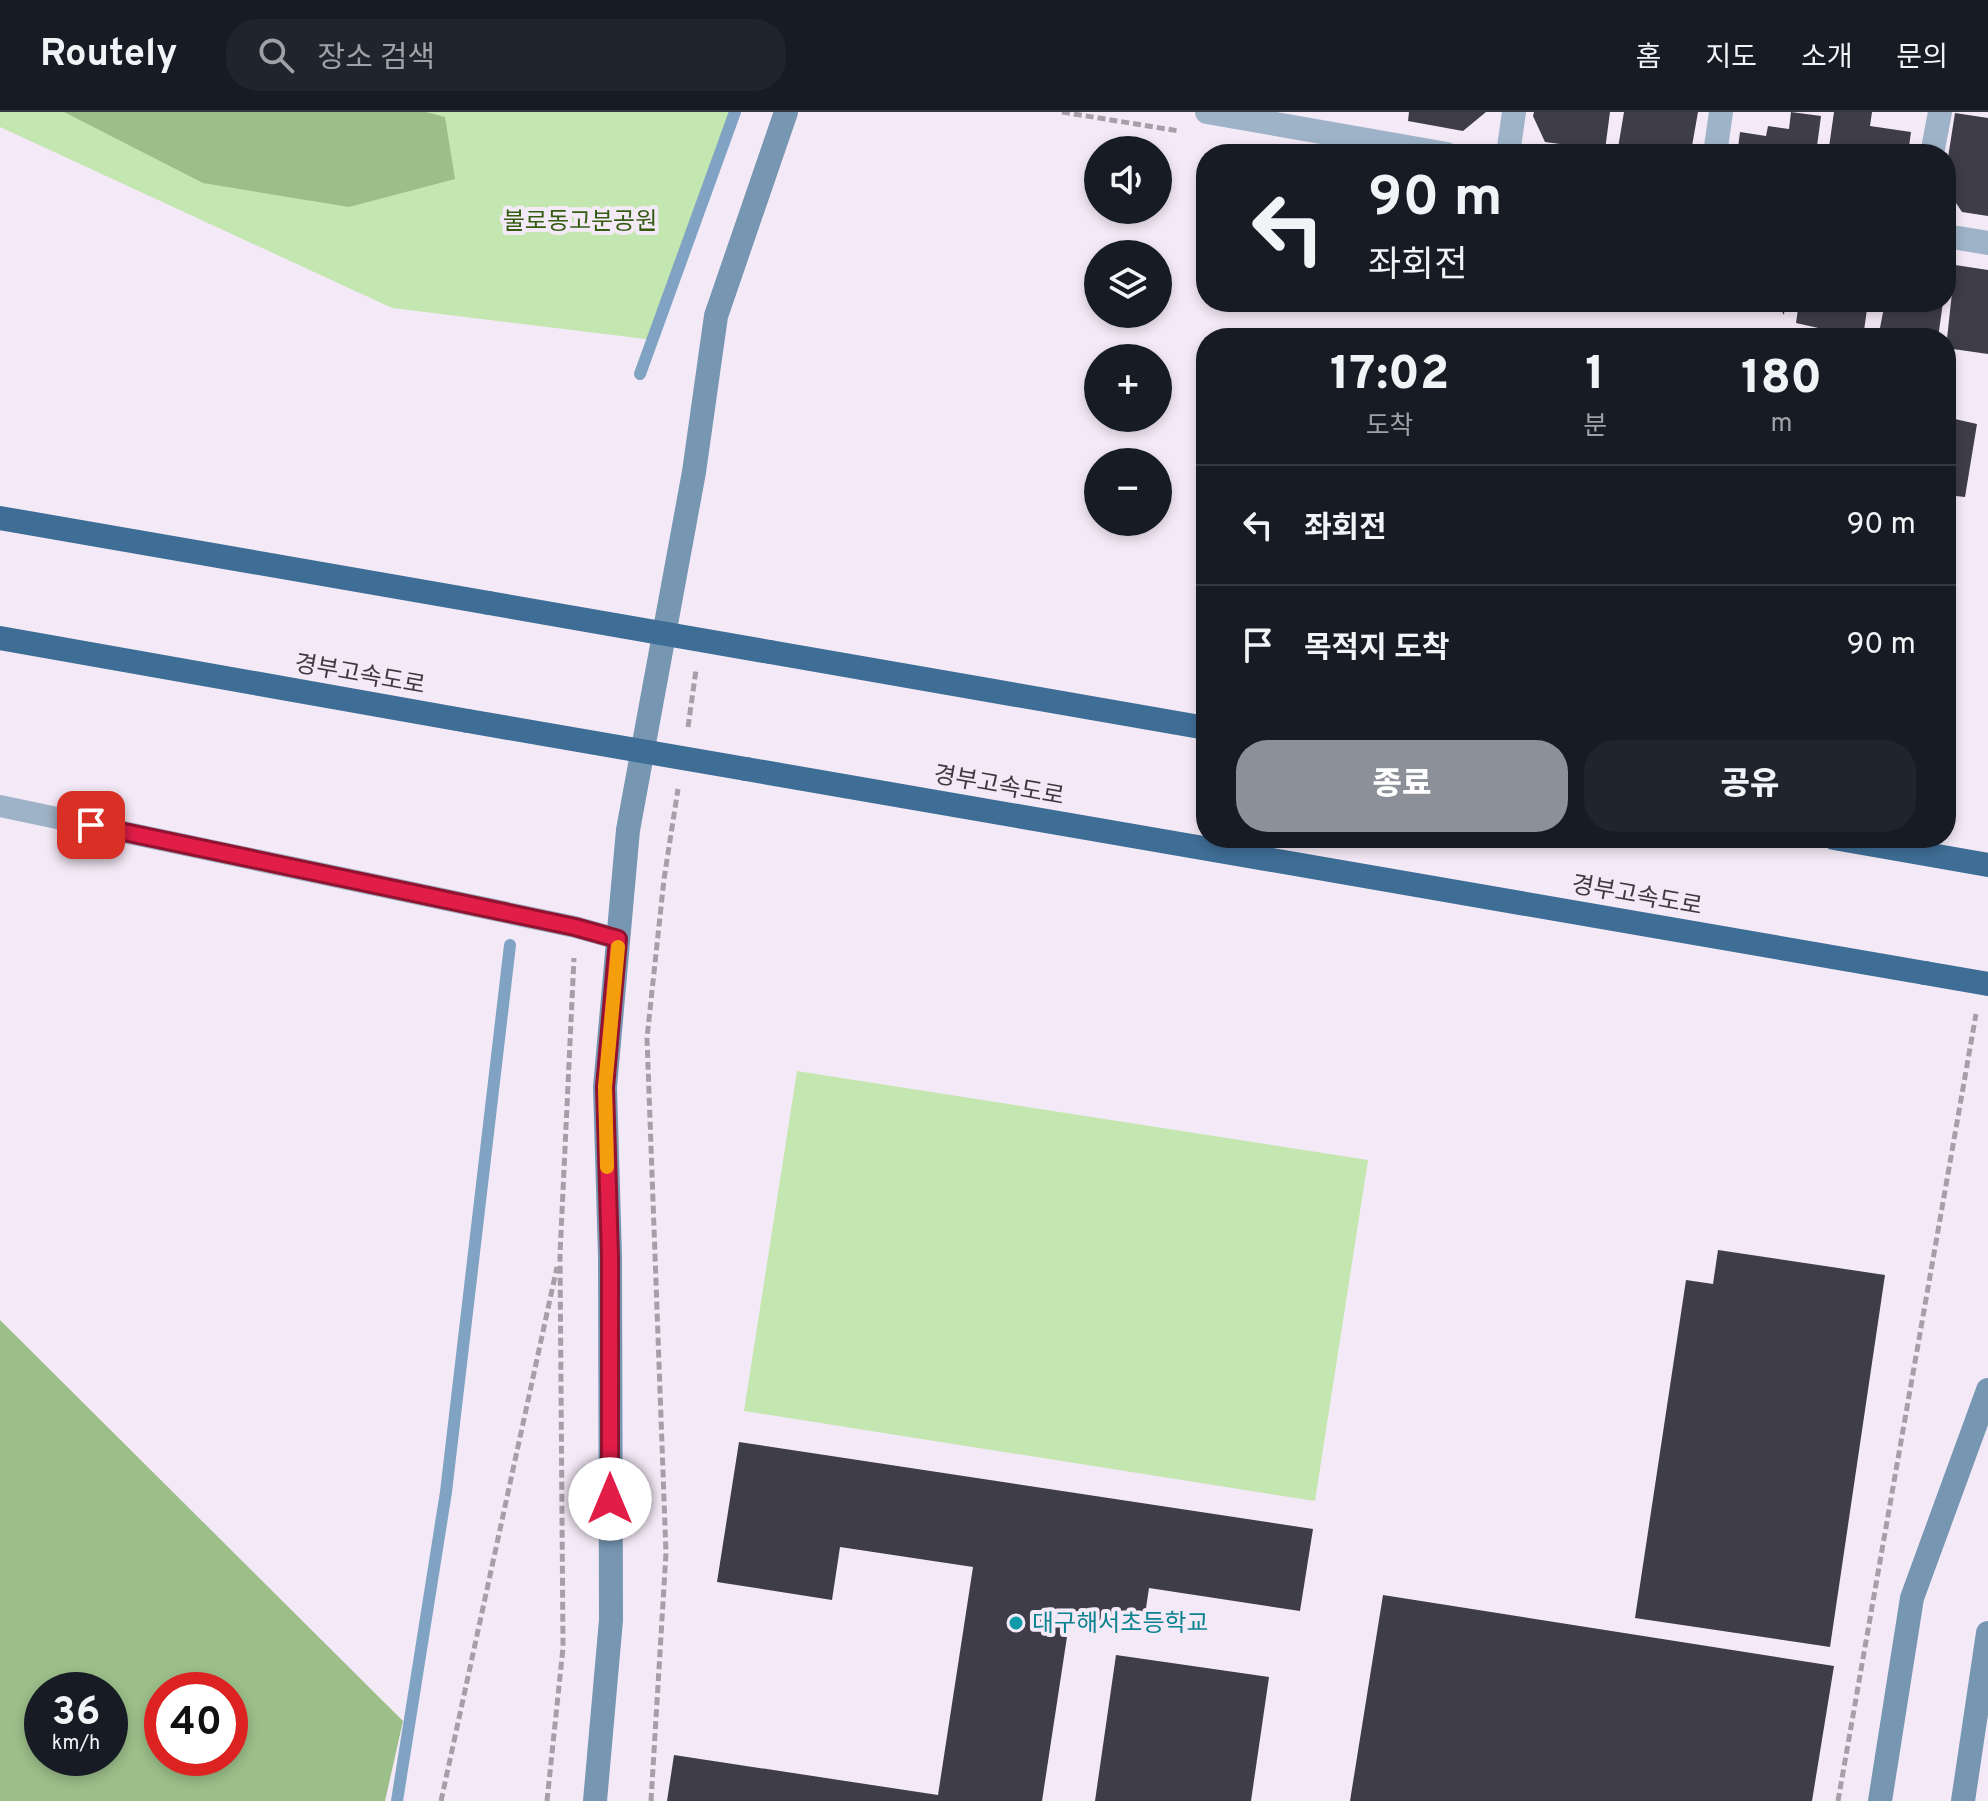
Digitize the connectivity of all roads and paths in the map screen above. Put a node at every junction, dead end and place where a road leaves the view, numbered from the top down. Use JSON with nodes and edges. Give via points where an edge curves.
{"nodes":[{"id":1,"x":786,"y":112,"type":"edge"},
{"id":2,"x":1207,"y":112,"type":"edge"},
{"id":3,"x":1514,"y":112,"type":"edge"},
{"id":4,"x":1721,"y":112,"type":"edge"},
{"id":5,"x":1940,"y":112,"type":"edge"},
{"id":6,"x":1300,"y":120,"type":"edge"},
{"id":7,"x":1404,"y":144,"type":"edge"},
{"id":8,"x":1509,"y":144,"type":"edge"},
{"id":9,"x":1716,"y":144,"type":"edge"},
{"id":10,"x":1934,"y":144,"type":"edge"},
{"id":11,"x":1956,"y":238,"type":"edge"},
{"id":12,"x":1988,"y":243,"type":"edge"},
{"id":13,"x":0,"y":518,"type":"edge"},
{"id":14,"x":0,"y":638,"type":"edge"},
{"id":15,"x":1196,"y":726,"type":"edge"},
{"id":16,"x":0,"y":806,"type":"edge"},
{"id":17,"x":1196,"y":847,"type":"edge"},
{"id":18,"x":1203,"y":848,"type":"edge"},
{"id":19,"x":1892,"y":848,"type":"edge"},
{"id":20,"x":1988,"y":865,"type":"edge"},
{"id":21,"x":664,"y":879,"type":"dead end"},
{"id":22,"x":575,"y":927,"type":"junction"},
{"id":23,"x":618,"y":939,"type":"junction"},
{"id":24,"x":1988,"y":984,"type":"edge"},
{"id":25,"x":1977,"y":1007,"type":"dead end"},
{"id":26,"x":560,"y":1254,"type":"junction"},
{"id":27,"x":1988,"y":1390,"type":"edge"},
{"id":28,"x":1988,"y":1633,"type":"edge"},
{"id":29,"x":441,"y":1801,"type":"edge"},
{"id":30,"x":547,"y":1801,"type":"edge"},
{"id":31,"x":595,"y":1801,"type":"edge"},
{"id":32,"x":651,"y":1801,"type":"edge"},
{"id":33,"x":1838,"y":1801,"type":"edge"},
{"id":34,"x":1880,"y":1801,"type":"edge"},
{"id":35,"x":1963,"y":1801,"type":"edge"}],
"edges":[{"from":1,"to":23,"type":"street","via":[[716,316],[694,472],[628,830]]},
{"from":2,"to":6,"type":"street"},
{"from":3,"to":8,"type":"street"},
{"from":4,"to":9,"type":"street"},
{"from":5,"to":10,"type":"street"},
{"from":6,"to":7,"type":"street"},
{"from":11,"to":12,"type":"street"},
{"from":13,"to":15,"type":"highway","bridge":true},
{"from":14,"to":17,"type":"highway","name":"경부고속도로","bridge":true},
{"from":16,"to":22,"type":"lane"},
{"from":18,"to":24,"type":"highway","name":"경부고속도로","bridge":true},
{"from":19,"to":20,"type":"highway"},
{"from":21,"to":32,"type":"path","via":[[647,1038],[666,1553]]},
{"from":22,"to":23,"type":"lane"},
{"from":22,"to":26,"type":"path"},
{"from":23,"to":31,"type":"street","via":[[605,1087],[611,1620]]},
{"from":25,"to":33,"type":"path"},
{"from":26,"to":29,"type":"path"},
{"from":26,"to":30,"type":"path","via":[[563,1648]]},
{"from":27,"to":34,"type":"street","via":[[1912,1598]]},
{"from":28,"to":35,"type":"street"}]}
